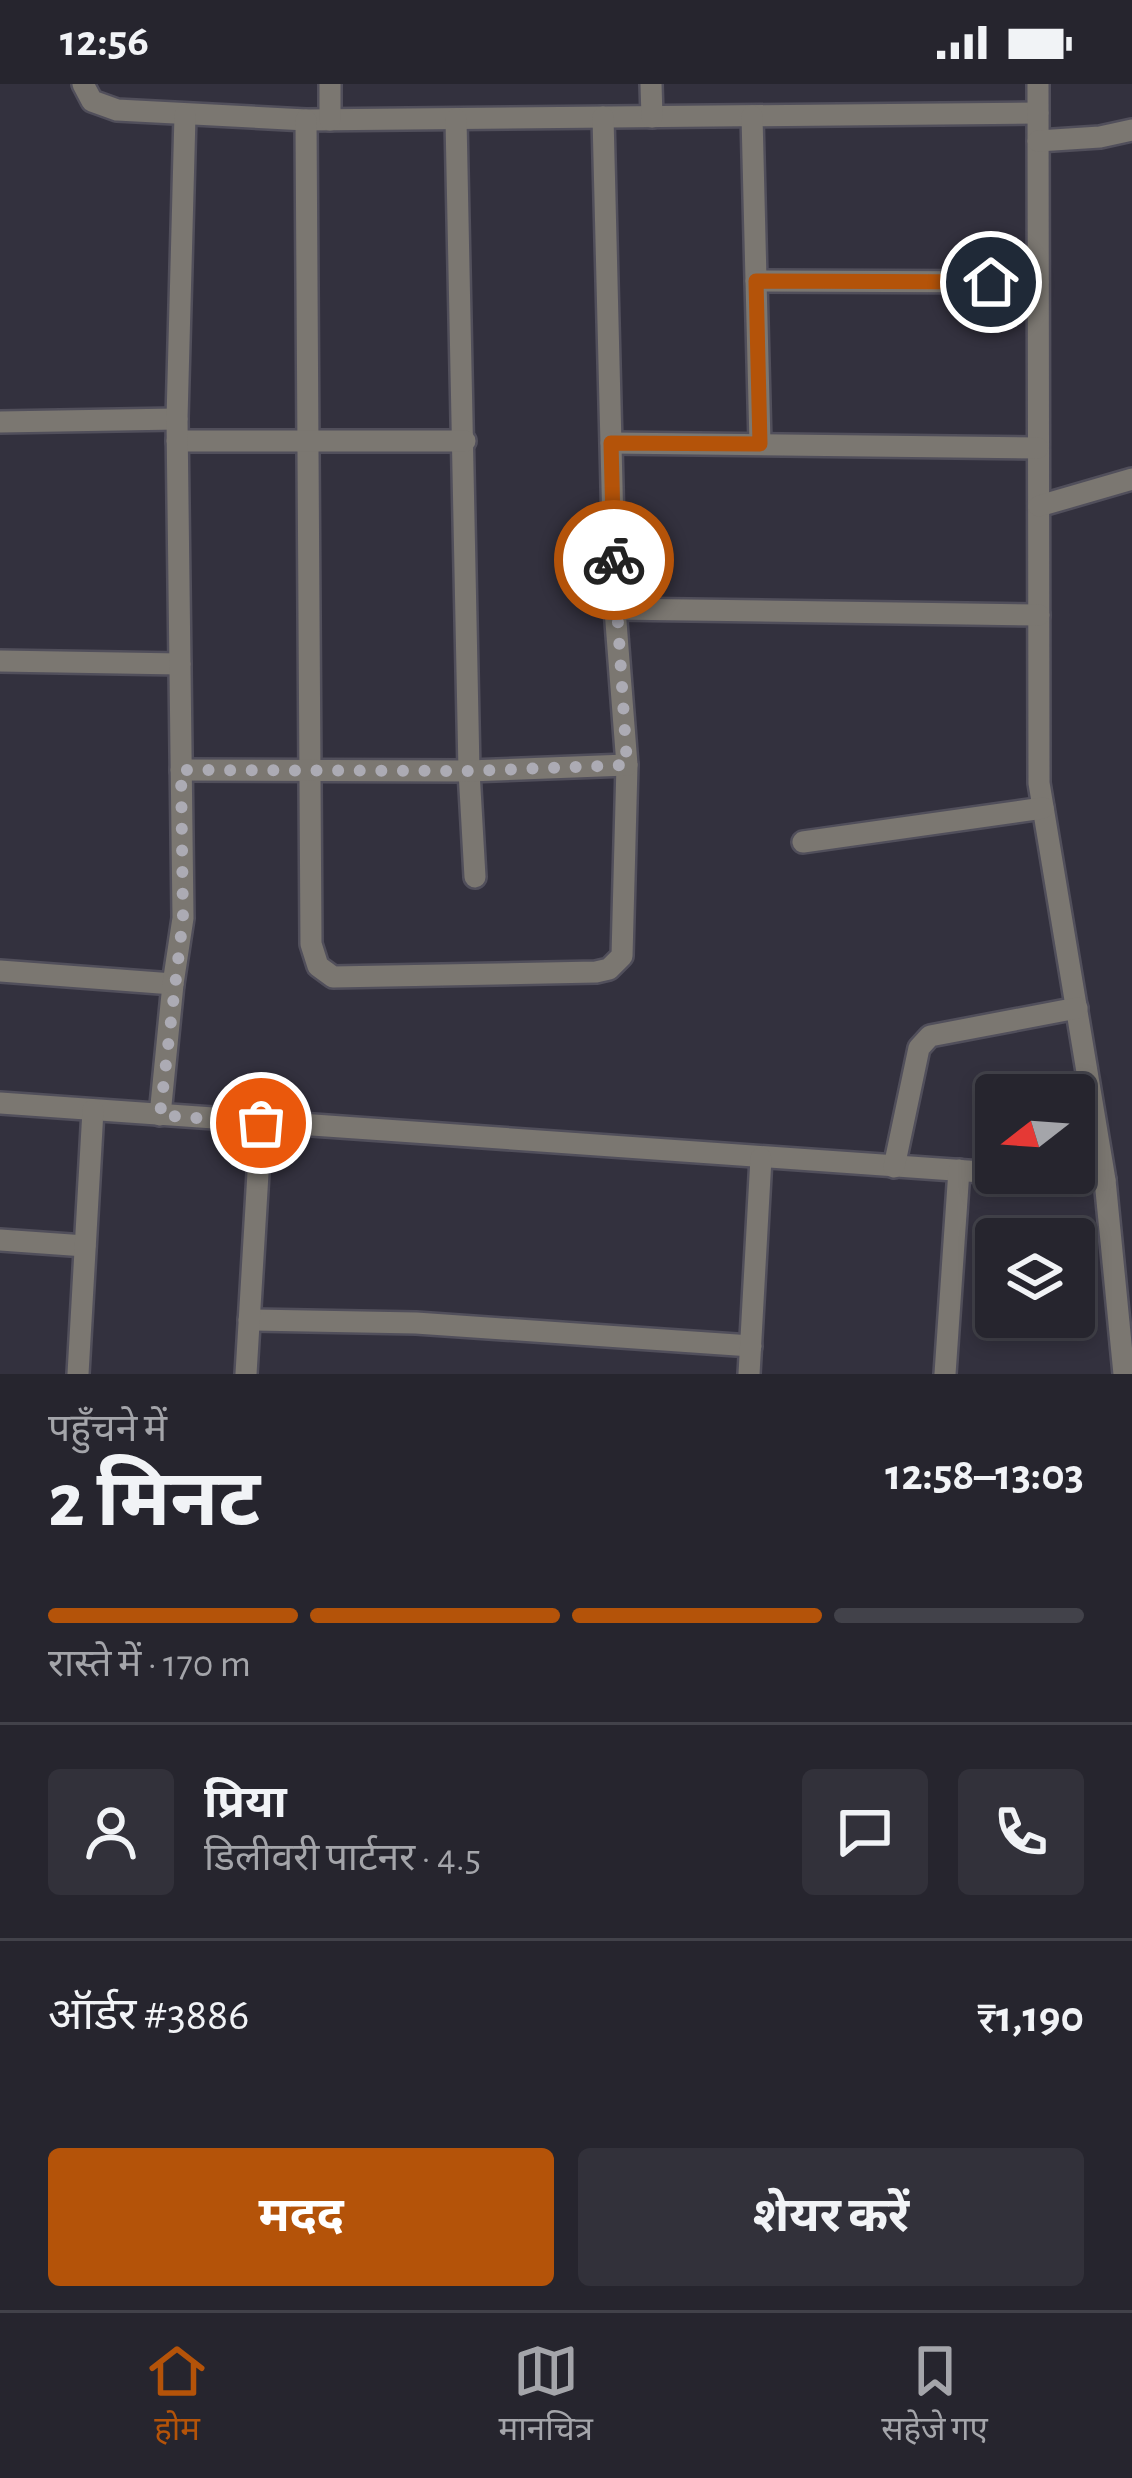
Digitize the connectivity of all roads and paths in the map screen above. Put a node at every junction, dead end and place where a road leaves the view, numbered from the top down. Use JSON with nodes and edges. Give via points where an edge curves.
{"nodes":[{"id":1,"x":83,"y":84,"type":"edge"},
{"id":2,"x":330,"y":84,"type":"edge"},
{"id":3,"x":651,"y":84,"type":"edge"},
{"id":4,"x":1038,"y":84,"type":"edge"},
{"id":5,"x":1038,"y":112,"type":"junction"},
{"id":6,"x":185,"y":115,"type":"junction"},
{"id":7,"x":752,"y":116,"type":"junction"},
{"id":8,"x":603,"y":117,"type":"junction"},
{"id":9,"x":652,"y":117,"type":"junction"},
{"id":10,"x":456,"y":119,"type":"junction"},
{"id":11,"x":306,"y":120,"type":"junction"},
{"id":12,"x":330,"y":120,"type":"junction"},
{"id":13,"x":1132,"y":130,"type":"edge"},
{"id":14,"x":1038,"y":141,"type":"junction"},
{"id":15,"x":756,"y":281,"type":"junction"},
{"id":16,"x":1038,"y":282,"type":"junction"},
{"id":17,"x":0,"y":422,"type":"edge"},
{"id":18,"x":177,"y":430,"type":"junction"},
{"id":19,"x":465,"y":441,"type":"junction"},
{"id":20,"x":310,"y":443,"type":"junction"},
{"id":21,"x":611,"y":443,"type":"junction"},
{"id":22,"x":760,"y":444,"type":"junction"},
{"id":23,"x":1038,"y":448,"type":"junction"},
{"id":24,"x":1132,"y":479,"type":"edge"},
{"id":25,"x":1039,"y":506,"type":"junction"},
{"id":26,"x":615,"y":609,"type":"junction"},
{"id":27,"x":1039,"y":615,"type":"junction"},
{"id":28,"x":0,"y":661,"type":"edge"},
{"id":29,"x":180,"y":664,"type":"junction"},
{"id":30,"x":627,"y":765,"type":"junction"},
{"id":31,"x":181,"y":770,"type":"junction"},
{"id":32,"x":312,"y":771,"type":"junction"},
{"id":33,"x":469,"y":771,"type":"junction"},
{"id":34,"x":1043,"y":808,"type":"junction"},
{"id":35,"x":803,"y":842,"type":"dead end"},
{"id":36,"x":475,"y":877,"type":"dead end"},
{"id":37,"x":0,"y":970,"type":"edge"},
{"id":38,"x":172,"y":984,"type":"junction"},
{"id":39,"x":1077,"y":1008,"type":"junction"},
{"id":40,"x":0,"y":1102,"type":"edge"},
{"id":41,"x":93,"y":1110,"type":"junction"},
{"id":42,"x":160,"y":1115,"type":"junction"},
{"id":43,"x":261,"y":1123,"type":"junction"},
{"id":44,"x":761,"y":1158,"type":"junction"},
{"id":45,"x":894,"y":1166,"type":"junction"},
{"id":46,"x":959,"y":1170,"type":"junction"},
{"id":47,"x":975,"y":1171,"type":"edge"},
{"id":48,"x":1095,"y":1179,"type":"edge"},
{"id":49,"x":1105,"y":1180,"type":"junction"},
{"id":50,"x":0,"y":1240,"type":"edge"},
{"id":51,"x":86,"y":1246,"type":"junction"},
{"id":52,"x":1124,"y":1294,"type":"edge"},
{"id":53,"x":249,"y":1320,"type":"junction"},
{"id":54,"x":751,"y":1346,"type":"junction"},
{"id":55,"x":78,"y":1374,"type":"edge"},
{"id":56,"x":247,"y":1374,"type":"edge"},
{"id":57,"x":749,"y":1374,"type":"edge"},
{"id":58,"x":945,"y":1374,"type":"edge"},
{"id":59,"x":1124,"y":1374,"type":"edge"}],
"edges":[{"from":1,"to":6,"type":"street","via":[[100,106]]},
{"from":2,"to":12,"type":"street"},
{"from":3,"to":9,"type":"street"},
{"from":4,"to":5,"type":"street"},
{"from":5,"to":7,"type":"street"},
{"from":5,"to":14,"type":"street"},
{"from":6,"to":11,"type":"street"},
{"from":6,"to":18,"type":"street"},
{"from":7,"to":9,"type":"street"},
{"from":7,"to":15,"type":"street"},
{"from":8,"to":9,"type":"street"},
{"from":8,"to":10,"type":"street"},
{"from":8,"to":21,"type":"street"},
{"from":10,"to":12,"type":"street"},
{"from":10,"to":19,"type":"street"},
{"from":11,"to":12,"type":"street"},
{"from":11,"to":20,"type":"street"},
{"from":13,"to":14,"type":"street"},
{"from":14,"to":16,"type":"street"},
{"from":15,"to":16,"type":"street"},
{"from":15,"to":22,"type":"street"},
{"from":16,"to":23,"type":"street"},
{"from":17,"to":18,"type":"street"},
{"from":18,"to":20,"type":"street"},
{"from":18,"to":29,"type":"street"},
{"from":19,"to":20,"type":"street"},
{"from":19,"to":33,"type":"street"},
{"from":20,"to":32,"type":"street"},
{"from":21,"to":22,"type":"street"},
{"from":21,"to":26,"type":"street"},
{"from":22,"to":23,"type":"street"},
{"from":23,"to":25,"type":"street"},
{"from":24,"to":25,"type":"street"},
{"from":25,"to":27,"type":"street"},
{"from":26,"to":27,"type":"street"},
{"from":26,"to":30,"type":"street"},
{"from":27,"to":34,"type":"street"},
{"from":28,"to":29,"type":"street"},
{"from":29,"to":31,"type":"street"},
{"from":30,"to":32,"type":"street","via":[[622,956],[596,972],[333,977],[318,966],[311,944]]},
{"from":30,"to":33,"type":"street"},
{"from":31,"to":32,"type":"street"},
{"from":31,"to":38,"type":"street","via":[[183,918]]},
{"from":32,"to":33,"type":"street"},
{"from":33,"to":36,"type":"street"},
{"from":34,"to":35,"type":"street"},
{"from":34,"to":39,"type":"street"},
{"from":37,"to":38,"type":"street"},
{"from":38,"to":42,"type":"street"},
{"from":39,"to":45,"type":"street","via":[[930,1036],[919,1048]]},
{"from":39,"to":49,"type":"street"},
{"from":40,"to":41,"type":"street"},
{"from":41,"to":42,"type":"street"},
{"from":41,"to":51,"type":"street"},
{"from":42,"to":43,"type":"street"},
{"from":43,"to":44,"type":"street"},
{"from":43,"to":53,"type":"street"},
{"from":44,"to":45,"type":"street"},
{"from":44,"to":54,"type":"street"},
{"from":45,"to":46,"type":"street"},
{"from":46,"to":47,"type":"street"},
{"from":46,"to":58,"type":"street"},
{"from":48,"to":49,"type":"street"},
{"from":49,"to":52,"type":"street"},
{"from":50,"to":51,"type":"street"},
{"from":51,"to":55,"type":"street"},
{"from":52,"to":59,"type":"street"},
{"from":53,"to":54,"type":"street"},
{"from":53,"to":56,"type":"street"},
{"from":54,"to":57,"type":"street"}]}
